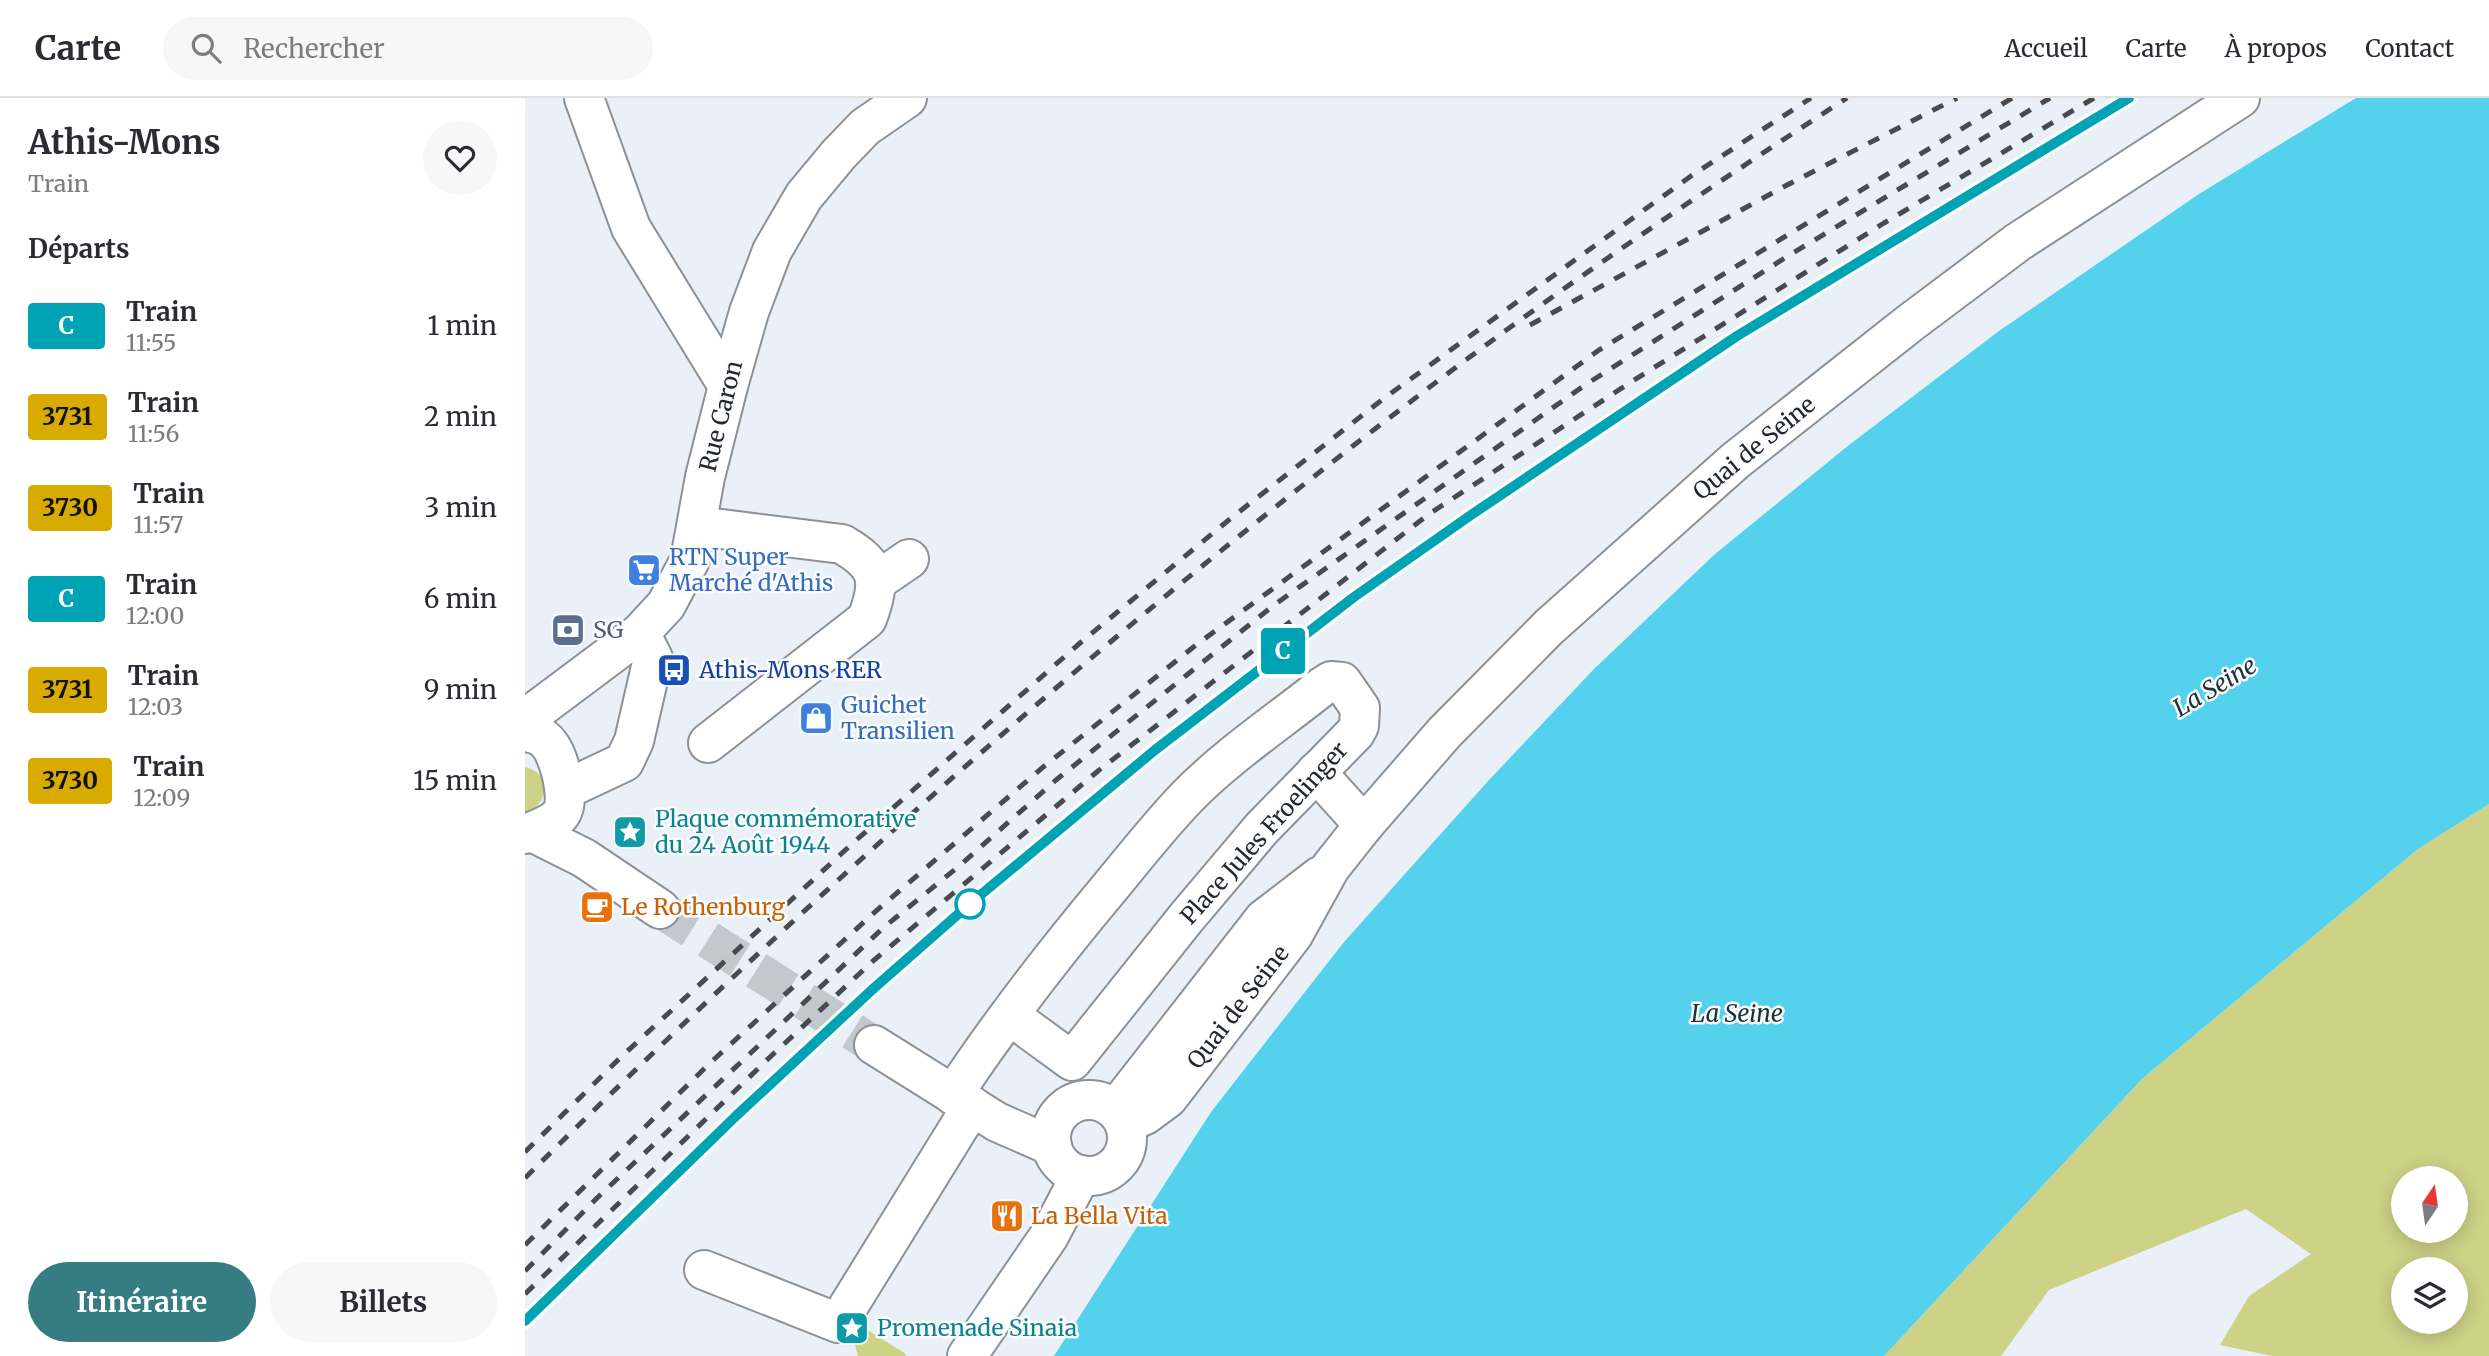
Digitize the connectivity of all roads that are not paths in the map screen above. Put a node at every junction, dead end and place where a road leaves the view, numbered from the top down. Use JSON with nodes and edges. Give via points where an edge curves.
{"nodes":[{"id":1,"x":584,"y":98,"type":"edge"},
{"id":2,"x":907,"y":98,"type":"edge"},
{"id":3,"x":2240,"y":98,"type":"edge"},
{"id":4,"x":729,"y":386,"type":"junction"},
{"id":5,"x":697,"y":526,"type":"junction"},
{"id":6,"x":909,"y":559,"type":"dead end"},
{"id":7,"x":877,"y":581,"type":"junction"},
{"id":8,"x":640,"y":633,"type":"junction"},
{"id":9,"x":526,"y":719,"type":"edge"},
{"id":10,"x":708,"y":743,"type":"dead end"},
{"id":11,"x":1317,"y":772,"type":"junction"},
{"id":12,"x":546,"y":816,"type":"edge"},
{"id":13,"x":1364,"y":825,"type":"junction"},
{"id":14,"x":660,"y":909,"type":"tunnel mouth"},
{"id":15,"x":1009,"y":1015,"type":"junction"},
{"id":16,"x":874,"y":1045,"type":"tunnel mouth"},
{"id":17,"x":963,"y":1100,"type":"junction"},
{"id":18,"x":1120,"y":1117,"type":"junction"},
{"id":19,"x":1052,"y":1146,"type":"junction"},
{"id":20,"x":1081,"y":1175,"type":"junction"},
{"id":21,"x":704,"y":1270,"type":"dead end"},
{"id":22,"x":967,"y":1356,"type":"edge"}],
"edges":[{"from":1,"to":4,"type":"main road","via":[[631,228]]},
{"from":2,"to":4,"type":"main road","name":"Rue Caron","via":[[865,127],[804,196],[772,251]]},
{"from":3,"to":13,"type":"main road","name":"Quai de Seine","via":[[2018,242],[1735,461],[1549,627],[1445,732]]},
{"from":4,"to":5,"type":"main road","name":"Rue Caron"},
{"from":5,"to":7,"type":"main road","via":[[842,544],[869,566]]},
{"from":5,"to":8,"type":"main road","name":"Rue Caron","via":[[684,573],[658,617]]},
{"from":6,"to":7,"type":"main road"},
{"from":7,"to":10,"type":"main road","via":[[867,619]]},
{"from":8,"to":9,"type":"main road","name":"Rue Caron"},
{"from":8,"to":12,"type":"main road","via":[[653,658],[624,762],[573,786]]},
{"from":9,"to":12,"type":"main road","via":[[551,745]]},
{"from":11,"to":13,"type":"main road"},
{"from":11,"to":15,"type":"main road","name":"Place Jules Froelinger","via":[[1262,828],[1072,1061]]},
{"from":11,"to":15,"type":"main road","name":"Place Jules Froelinger","via":[[1359,726],[1360,708],[1342,682],[1323,686],[1187,797]]},
{"from":12,"to":14,"type":"main road","via":[[585,858]]},
{"from":13,"to":18,"type":"main road","name":"Quai de Seine","via":[[1329,868],[1264,919]]},
{"from":15,"to":17,"type":"main road","name":"Place Jules Froelinger"},
{"from":16,"to":17,"type":"main road"},
{"from":17,"to":19,"type":"main road","via":[[997,1122]]},
{"from":17,"to":21,"type":"main road","name":"Place Jules Froelinger","via":[[838,1323]]},
{"from":18,"to":19,"type":"main road","via":[[1109,1105],[1097,1101],[1072,1104],[1055,1121]]},
{"from":18,"to":20,"type":"main road","via":[[1127,1137],[1120,1161],[1099,1174]]},
{"from":19,"to":20,"type":"main road","via":[[1064,1166]]},
{"from":20,"to":22,"type":"main road","via":[[1049,1236]]}]}
